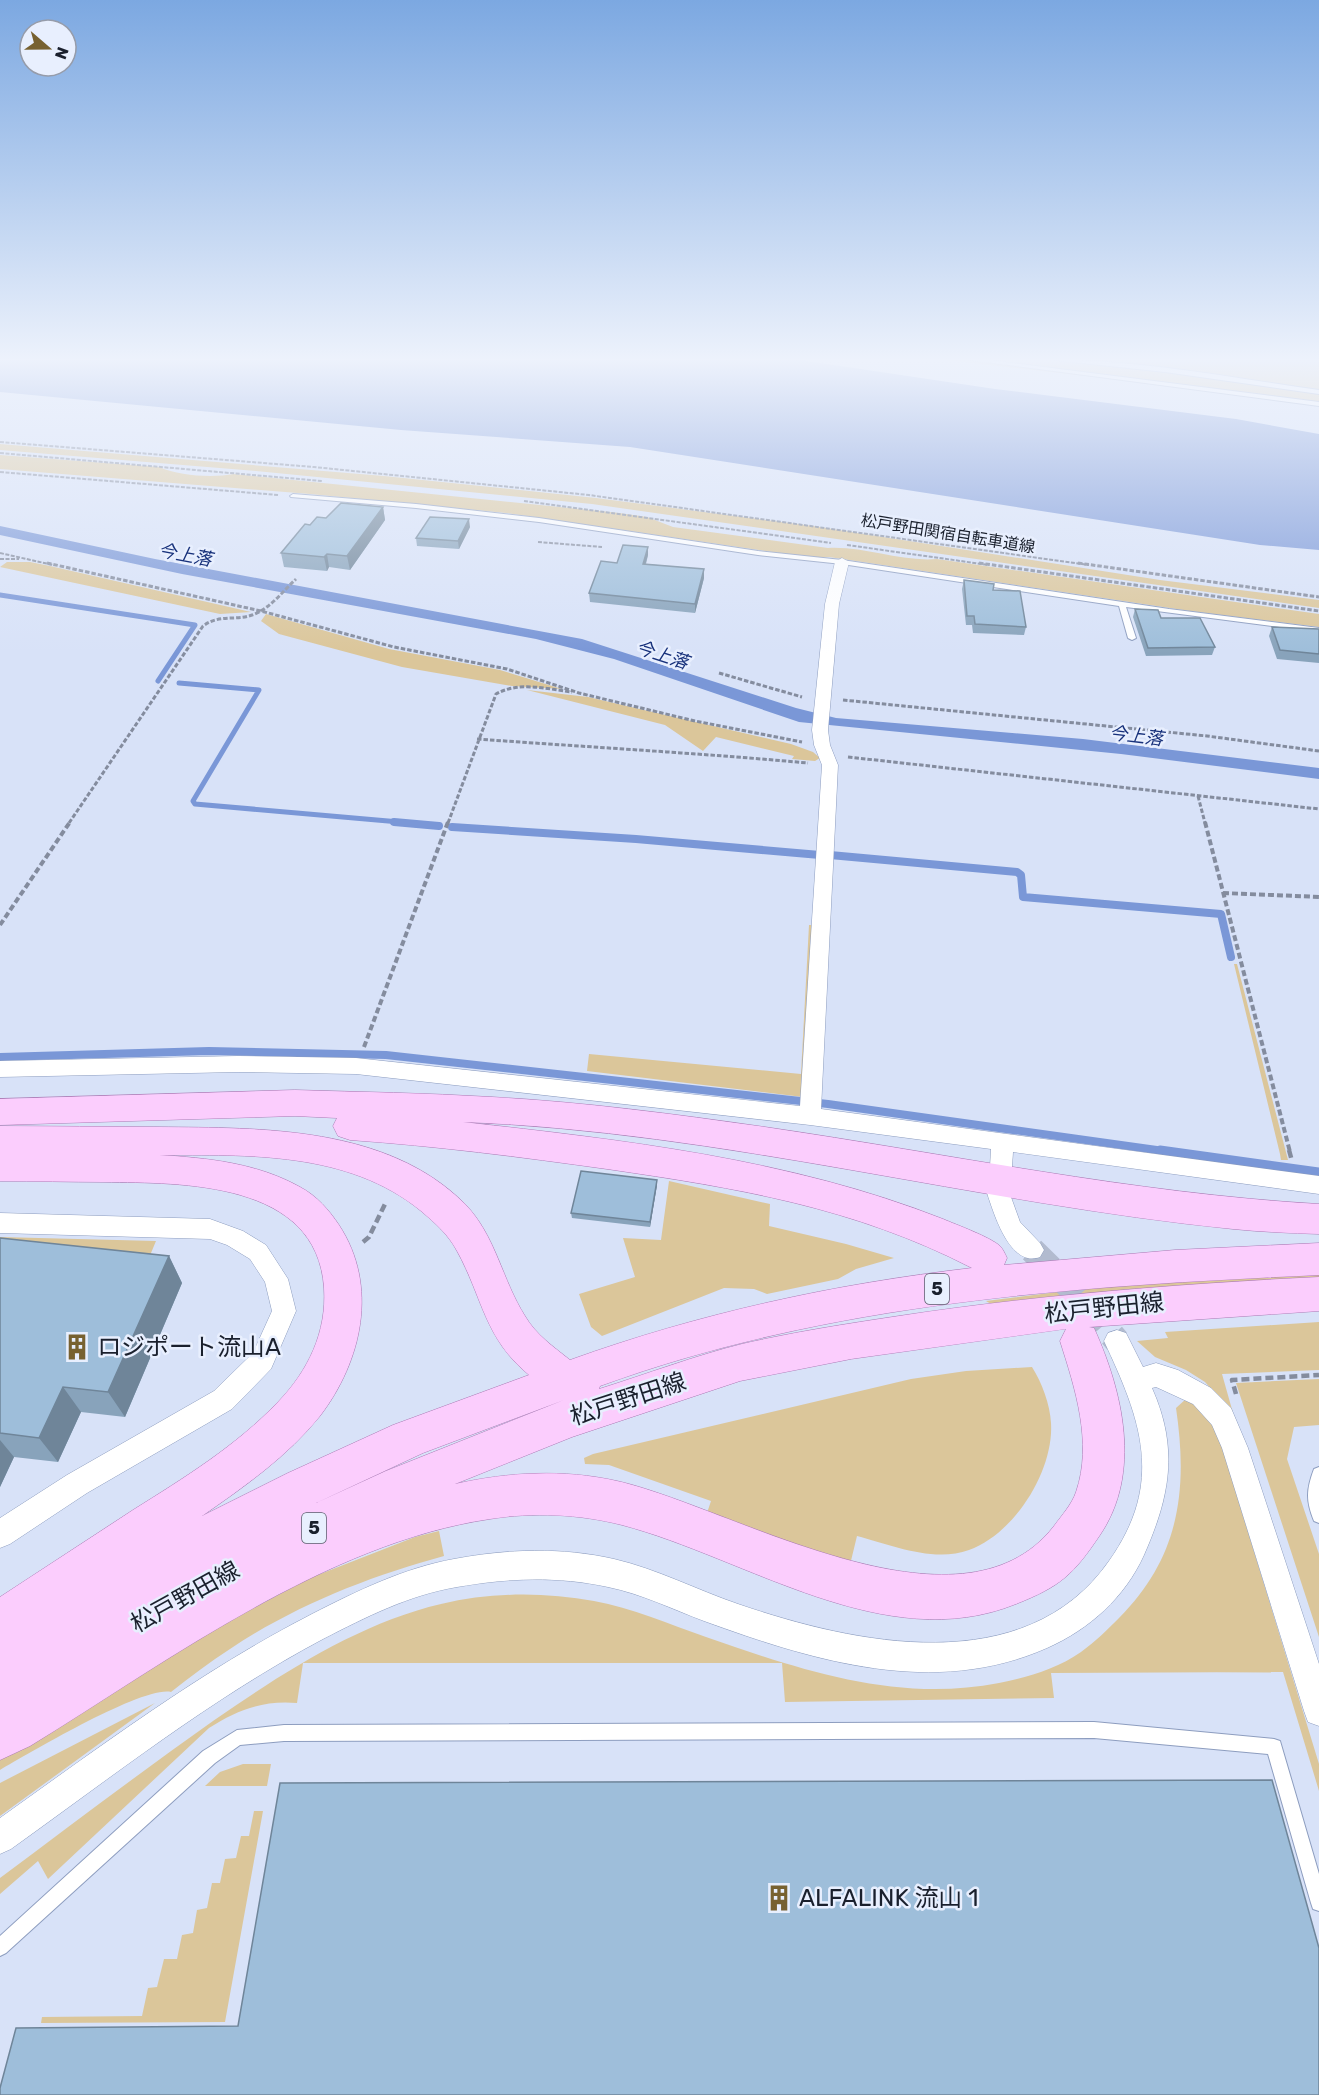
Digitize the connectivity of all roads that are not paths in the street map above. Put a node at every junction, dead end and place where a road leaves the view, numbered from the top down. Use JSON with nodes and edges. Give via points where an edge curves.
{"nodes":[{"id":1,"x":293,"y":496,"type":"road end"},
{"id":2,"x":842,"y":562,"type":"junction"},
{"id":3,"x":1122,"y":604,"type":"junction"},
{"id":4,"x":1319,"y":630,"type":"edge"},
{"id":5,"x":1132,"y":638,"type":"dead end"},
{"id":6,"x":0,"y":1069,"type":"edge"},
{"id":7,"x":811,"y":1106,"type":"junction"},
{"id":8,"x":0,"y":1112,"type":"edge"},
{"id":9,"x":0,"y":1119,"type":"edge"},
{"id":10,"x":0,"y":1140,"type":"edge"},
{"id":11,"x":1003,"y":1143,"type":"junction"},
{"id":12,"x":0,"y":1167,"type":"edge"},
{"id":13,"x":1001,"y":1167,"type":"dead end"},
{"id":14,"x":1319,"y":1185,"type":"edge"},
{"id":15,"x":999,"y":1193,"type":"dead end"},
{"id":16,"x":1319,"y":1219,"type":"edge"},
{"id":17,"x":0,"y":1223,"type":"edge"},
{"id":18,"x":1032,"y":1250,"type":"tunnel mouth"},
{"id":19,"x":988,"y":1258,"type":"dead end"},
{"id":20,"x":1319,"y":1259,"type":"edge"},
{"id":21,"x":1319,"y":1294,"type":"edge"},
{"id":22,"x":1098,"y":1341,"type":"joint"},
{"id":23,"x":1138,"y":1380,"type":"junction"},
{"id":24,"x":565,"y":1381,"type":"junction"},
{"id":25,"x":648,"y":1392,"type":"junction"},
{"id":26,"x":1319,"y":1474,"type":"edge"},
{"id":27,"x":1319,"y":1516,"type":"edge"},
{"id":28,"x":0,"y":1534,"type":"edge"},
{"id":29,"x":0,"y":1624,"type":"edge"},
{"id":30,"x":0,"y":1658,"type":"edge"},
{"id":31,"x":0,"y":1708,"type":"edge"},
{"id":32,"x":1319,"y":1711,"type":"edge"},
{"id":33,"x":0,"y":1736,"type":"edge"},
{"id":34,"x":0,"y":1838,"type":"edge"},
{"id":35,"x":1319,"y":1903,"type":"edge"},
{"id":36,"x":0,"y":1947,"type":"edge"}],
"edges":[{"from":1,"to":2,"type":"lane","via":[[494,515]]},
{"from":2,"to":3,"type":"lane"},
{"from":2,"to":7,"type":"street","via":[[834,595],[822,704],[824,749]]},
{"from":3,"to":4,"type":"lane"},
{"from":3,"to":5,"type":"lane"},
{"from":6,"to":7,"type":"street","via":[[189,1064],[356,1066]]},
{"from":7,"to":11,"type":"street"},
{"from":8,"to":16,"type":"main road","via":[[295,1103],[494,1110],[626,1122],[766,1142],[1108,1198],[1234,1214]]},
{"from":9,"to":19,"type":"main road","via":[[287,1122],[387,1128],[712,1170],[919,1224]]},
{"from":10,"to":24,"type":"main road","via":[[239,1141],[338,1153],[382,1168],[419,1188],[452,1215],[476,1248],[508,1324],[527,1351]]},
{"from":11,"to":13,"type":"street"},
{"from":11,"to":14,"type":"street"},
{"from":12,"to":29,"type":"main road","via":[[186,1169],[255,1182],[312,1214],[328,1236],[340,1264],[344,1294],[340,1336],[322,1378],[294,1415],[252,1454],[203,1491]]},
{"from":15,"to":18,"type":"street","via":[[1010,1227]]},
{"from":17,"to":28,"type":"street","via":[[210,1228],[258,1252],[276,1279],[284,1311],[262,1361],[223,1400],[77,1484]]},
{"from":20,"to":24,"type":"main road","name":"松戸野田線","number":"5","via":[[1170,1264],[934,1290],[744,1324]]},
{"from":21,"to":25,"type":"main road","name":"松戸野田線","number":"5","via":[[1192,1299],[969,1321],[751,1360]]},
{"from":22,"to":23,"type":"street"},
{"from":22,"to":33,"type":"main road","via":[[1105,1463],[1096,1498],[1079,1531],[1052,1562],[1019,1580],[976,1595],[940,1599],[901,1596],[859,1587],[636,1507],[591,1497],[542,1494],[491,1498],[452,1505],[314,1554],[190,1620]]},
{"from":23,"to":32,"type":"street","via":[[1156,1375],[1169,1378],[1202,1396],[1222,1417]]},
{"from":23,"to":34,"type":"street","via":[[1156,1444],[1156,1473],[1149,1510],[1124,1566],[1108,1587],[1073,1619],[1014,1647],[945,1659],[874,1655],[758,1626],[651,1584],[588,1569],[540,1563],[449,1573],[381,1595],[291,1639],[188,1704]]},
{"from":24,"to":25,"type":"main road","via":[[601,1392]]},
{"from":24,"to":30,"type":"main road","name":"松戸野田線","number":"5","via":[[411,1438],[282,1498],[206,1536]]},
{"from":25,"to":31,"type":"main road","name":"松戸野田線","number":"5","via":[[448,1464],[300,1534],[171,1603]]},
{"from":26,"to":27,"type":"lane","via":[[1313,1498]]},
{"from":35,"to":36,"type":"lane","via":[[1274,1747],[1094,1731],[284,1733],[237,1738],[209,1757]]}]}
